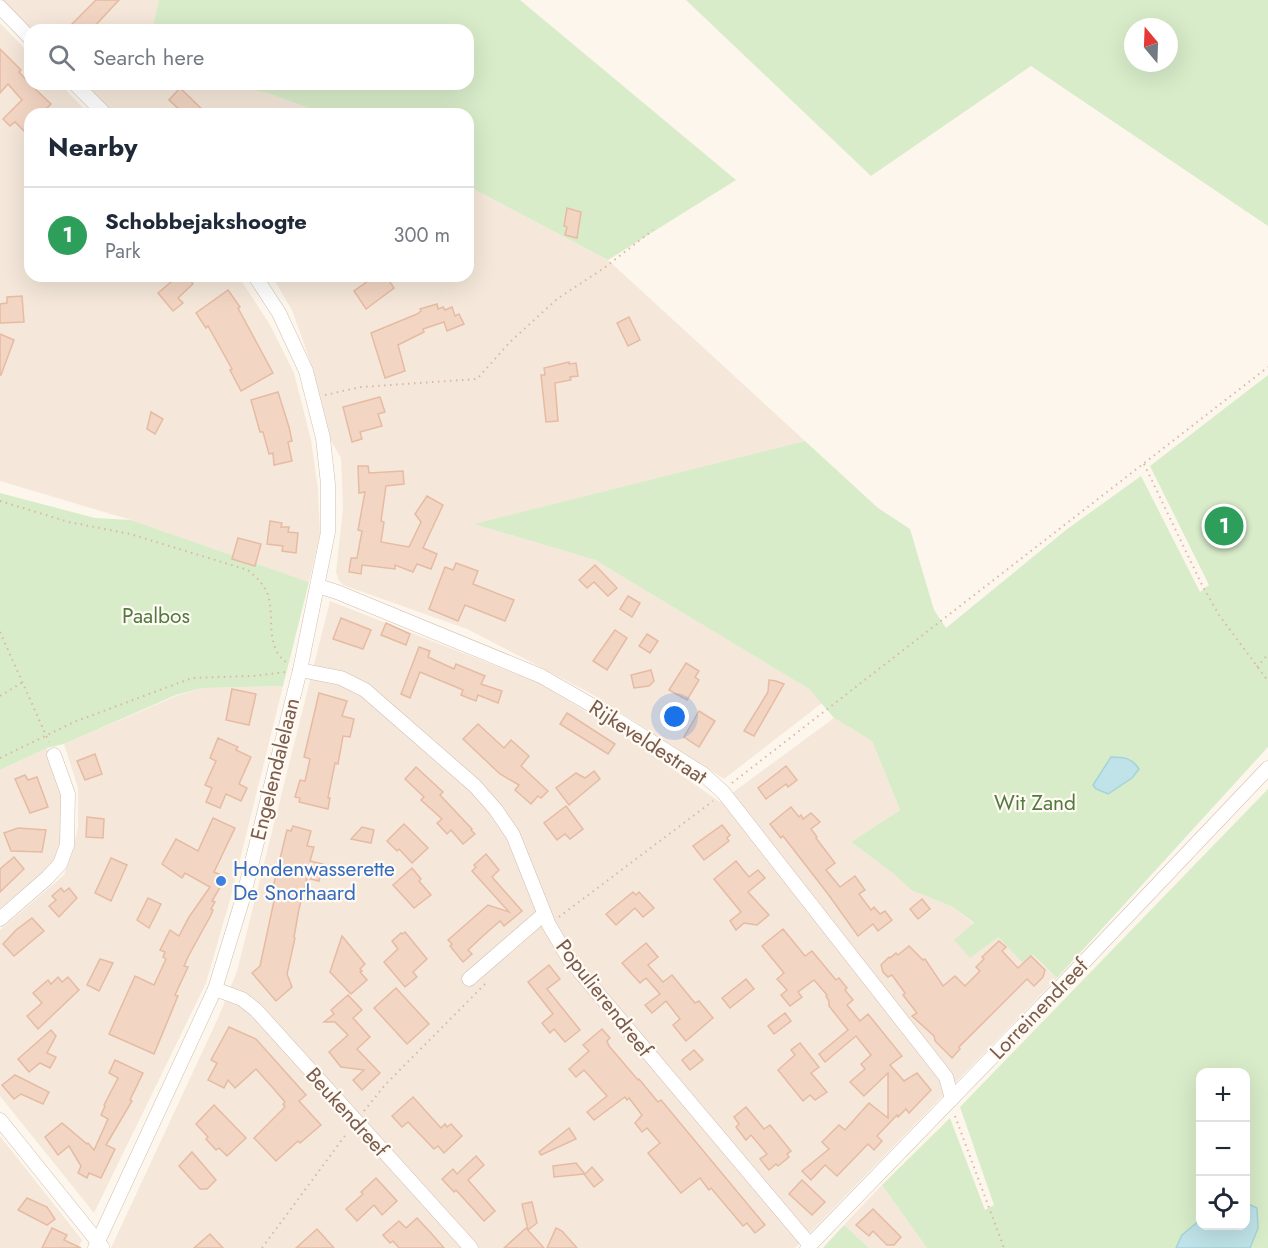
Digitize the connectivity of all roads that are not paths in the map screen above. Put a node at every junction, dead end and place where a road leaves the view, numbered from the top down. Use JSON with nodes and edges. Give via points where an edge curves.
{"nodes":[{"id":1,"x":0,"y":7,"type":"edge"},
{"id":2,"x":24,"y":32,"type":"edge"},
{"id":3,"x":81,"y":90,"type":"edge"},
{"id":4,"x":99,"y":108,"type":"edge"},
{"id":5,"x":259,"y":282,"type":"edge"},
{"id":6,"x":318,"y":586,"type":"junction"},
{"id":7,"x":300,"y":670,"type":"junction"},
{"id":8,"x":54,"y":756,"type":"road end"},
{"id":9,"x":1268,"y":768,"type":"edge"},
{"id":10,"x":0,"y":919,"type":"edge"},
{"id":11,"x":547,"y":919,"type":"junction"},
{"id":12,"x":469,"y":979,"type":"dead end"},
{"id":13,"x":215,"y":989,"type":"junction"},
{"id":14,"x":952,"y":1099,"type":"junction"},
{"id":15,"x":0,"y":1120,"type":"edge"},
{"id":16,"x":98,"y":1246,"type":"edge"},
{"id":17,"x":808,"y":1247,"type":"edge"},
{"id":18,"x":471,"y":1248,"type":"edge"}],
"edges":[{"from":1,"to":2,"type":"street"},
{"from":3,"to":4,"type":"street"},
{"from":5,"to":6,"type":"street","name":"Engelendalelaan","via":[[306,371],[323,438],[328,532]]},
{"from":6,"to":7,"type":"street","name":"Engelendalelaan"},
{"from":6,"to":14,"type":"street","name":"Rijkeveldestraat","via":[[541,676],[703,774],[723,792],[946,1077]]},
{"from":7,"to":11,"type":"street","name":"Populierendreef","via":[[341,678],[366,690],[475,786],[513,835]]},
{"from":7,"to":13,"type":"street","name":"Engelendalelaan","via":[[243,898]]},
{"from":8,"to":10,"type":"street","via":[[68,794],[67,845],[60,864]]},
{"from":9,"to":14,"type":"street","name":"Lorreinendreef"},
{"from":11,"to":12,"type":"street"},
{"from":11,"to":17,"type":"street","name":"Populierendreef","via":[[569,959]]},
{"from":13,"to":16,"type":"street","name":"Engelendalelaan"},
{"from":13,"to":18,"type":"street","name":"Beukendreef","via":[[242,999],[256,1010]]},
{"from":14,"to":17,"type":"street","name":"Lorreinendreef"},
{"from":15,"to":16,"type":"street"}]}
